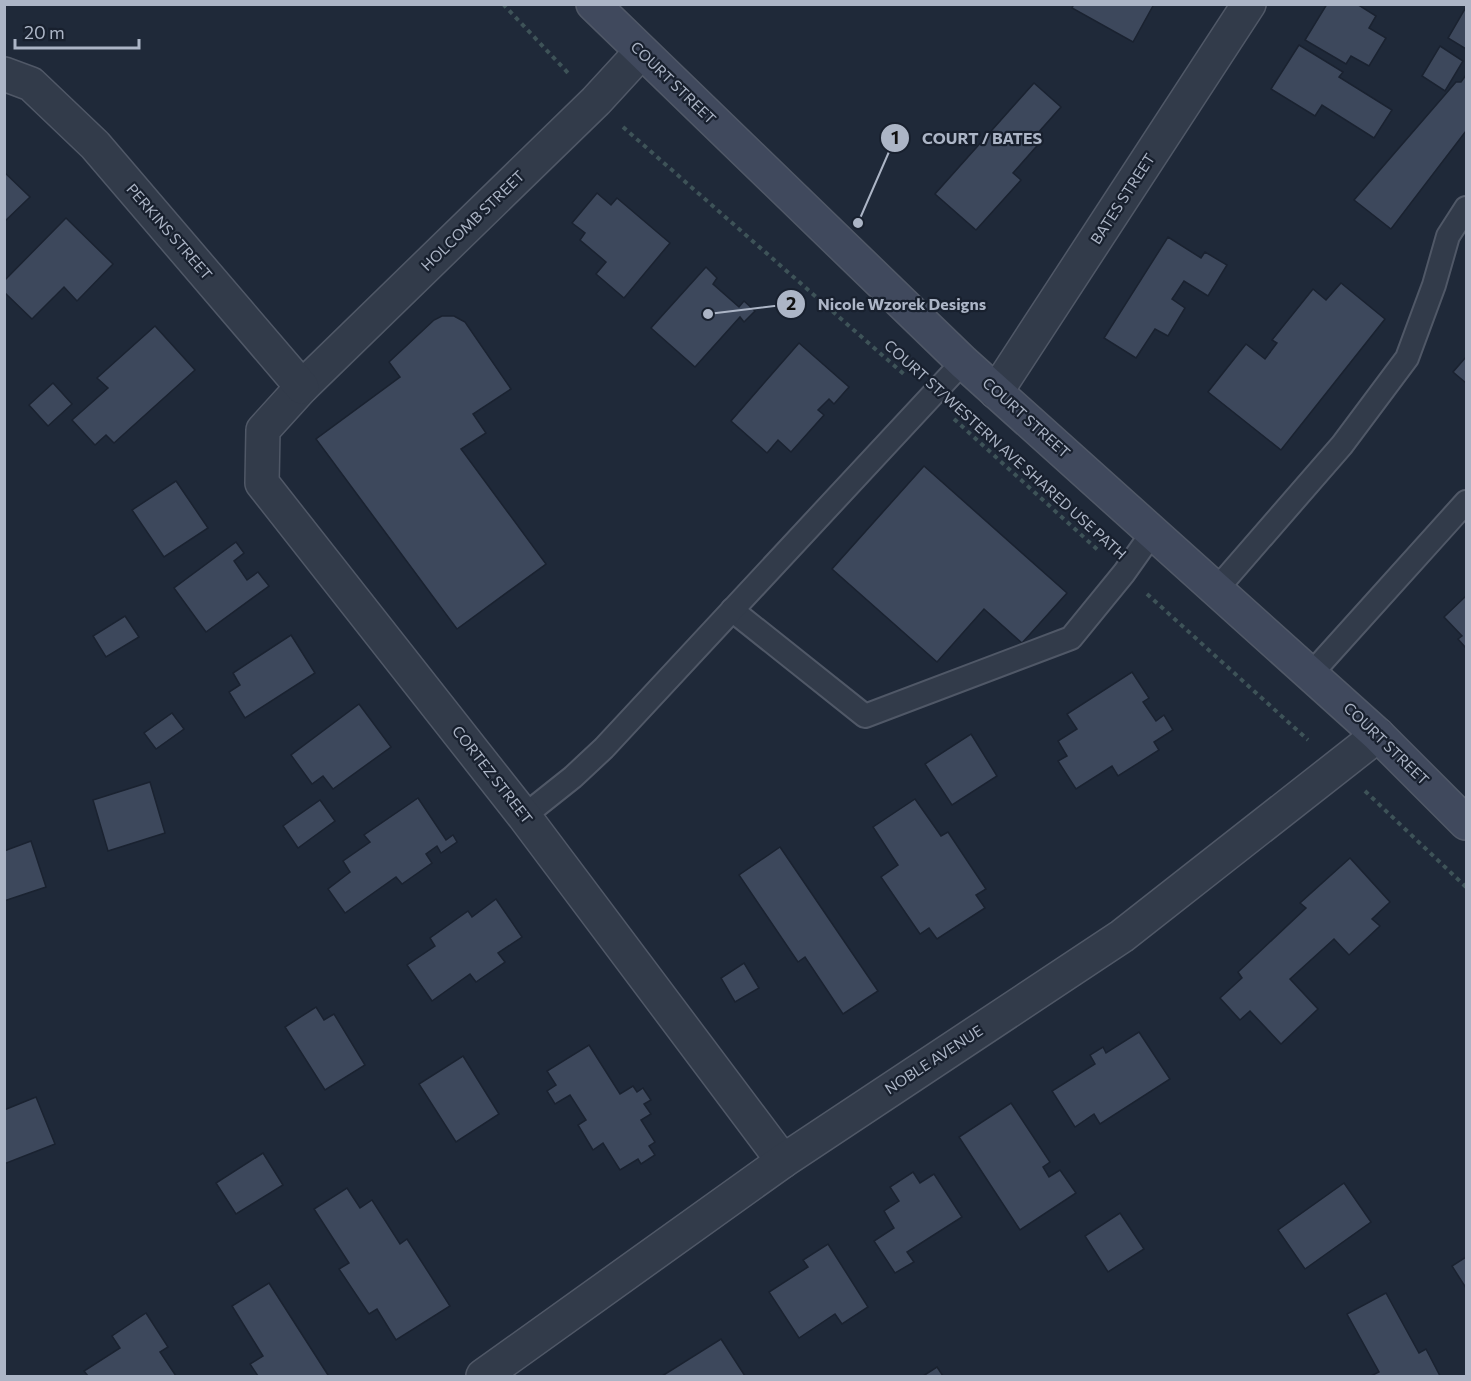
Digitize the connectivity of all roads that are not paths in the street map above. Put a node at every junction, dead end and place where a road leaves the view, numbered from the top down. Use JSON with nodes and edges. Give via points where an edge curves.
{"nodes":[{"id":1,"x":593,"y":4,"type":"edge"},
{"id":2,"x":1249,"y":4,"type":"edge"},
{"id":3,"x":641,"y":52,"type":"junction"},
{"id":4,"x":18,"y":79,"type":"edge"},
{"id":5,"x":1467,"y":208,"type":"edge"},
{"id":6,"x":963,"y":362,"type":"junction"},
{"id":7,"x":302,"y":387,"type":"junction"},
{"id":8,"x":996,"y":392,"type":"junction"},
{"id":9,"x":1467,"y":502,"type":"edge"},
{"id":10,"x":1153,"y":532,"type":"junction"},
{"id":11,"x":1216,"y":590,"type":"junction"},
{"id":12,"x":732,"y":610,"type":"junction"},
{"id":13,"x":1311,"y":674,"type":"junction"},
{"id":14,"x":1378,"y":735,"type":"junction"},
{"id":15,"x":524,"y":816,"type":"junction"},
{"id":16,"x":1467,"y":823,"type":"edge"},
{"id":17,"x":783,"y":1161,"type":"junction"},
{"id":18,"x":483,"y":1377,"type":"edge"}],
"edges":[{"from":1,"to":3,"type":"main road","name":"COURT STREET"},
{"from":2,"to":8,"type":"street","name":"BATES STREET"},
{"from":3,"to":6,"type":"main road","name":"COURT STREET"},
{"from":3,"to":7,"type":"street","name":"HOLCOMB STREET","via":[[596,101]]},
{"from":4,"to":7,"type":"street","name":"PERKINS STREET","via":[[95,145]]},
{"from":5,"to":11,"type":"lane","via":[[1448,236],[1407,358],[1342,445]]},
{"from":6,"to":8,"type":"main road","name":"COURT STREET"},
{"from":6,"to":12,"type":"lane"},
{"from":7,"to":15,"type":"street","name":"CORTEZ STREET","via":[[263,430],[262,483]]},
{"from":8,"to":10,"type":"main road","name":"COURT STREET"},
{"from":9,"to":13,"type":"lane"},
{"from":10,"to":11,"type":"main road","name":"COURT STREET"},
{"from":10,"to":12,"type":"lane","via":[[1071,638],[865,716]]},
{"from":11,"to":13,"type":"main road","name":"COURT STREET"},
{"from":12,"to":15,"type":"lane","via":[[603,748]]},
{"from":13,"to":14,"type":"main road","name":"COURT STREET"},
{"from":14,"to":16,"type":"main road","name":"COURT STREET"},
{"from":14,"to":17,"type":"street","name":"NOBLE AVENUE","via":[[1122,936]]},
{"from":15,"to":17,"type":"street","name":"CORTEZ STREET"},
{"from":17,"to":18,"type":"street","name":"NOBLE AVENUE"}]}
